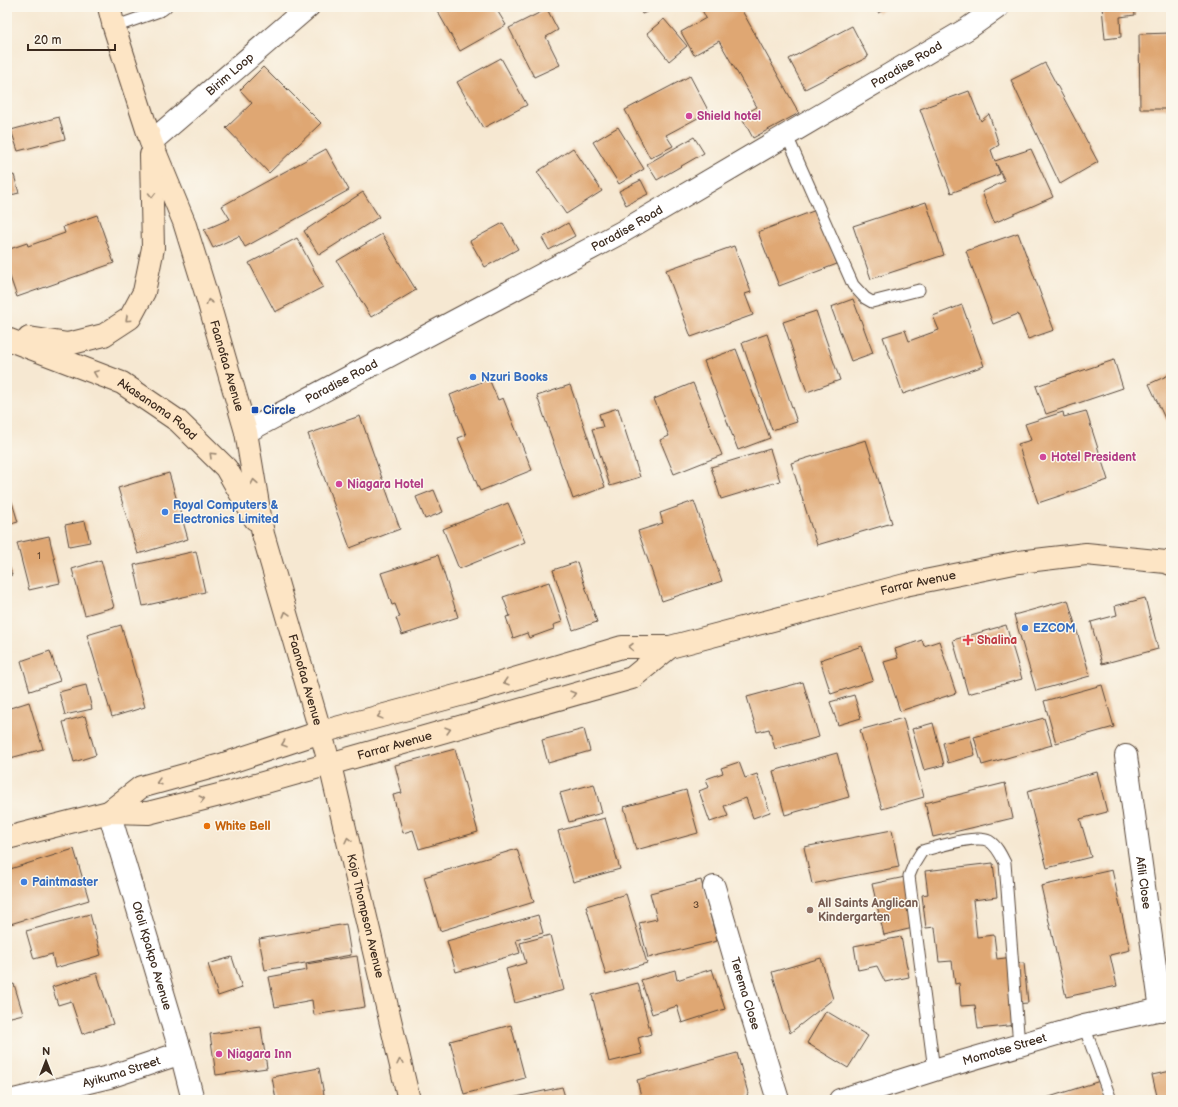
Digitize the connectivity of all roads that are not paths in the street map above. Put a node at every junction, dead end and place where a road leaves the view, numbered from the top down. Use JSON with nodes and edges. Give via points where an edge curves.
{"nodes":[{"id":1,"x":166,"y":7,"type":"edge"},
{"id":2,"x":308,"y":7,"type":"edge"},
{"id":3,"x":998,"y":7,"type":"edge"},
{"id":4,"x":111,"y":17,"type":"edge"},
{"id":5,"x":787,"y":136,"type":"junction"},
{"id":6,"x":151,"y":142,"type":"junction"},
{"id":7,"x":919,"y":290,"type":"dead end"},
{"id":8,"x":7,"y":335,"type":"edge"},
{"id":9,"x":7,"y":339,"type":"edge"},
{"id":10,"x":246,"y":432,"type":"junction"},
{"id":11,"x":263,"y":534,"type":"junction"},
{"id":12,"x":1171,"y":564,"type":"edge"},
{"id":13,"x":670,"y":647,"type":"junction"},
{"id":14,"x":320,"y":732,"type":"junction"},
{"id":15,"x":1126,"y":756,"type":"dead end"},
{"id":16,"x":330,"y":764,"type":"junction"},
{"id":17,"x":109,"y":812,"type":"junction"},
{"id":18,"x":7,"y":838,"type":"edge"},
{"id":19,"x":714,"y":887,"type":"dead end"},
{"id":20,"x":1166,"y":1008,"type":"edge"},
{"id":21,"x":1084,"y":1026,"type":"junction"},
{"id":22,"x":1019,"y":1046,"type":"junction"},
{"id":23,"x":181,"y":1053,"type":"junction"},
{"id":24,"x":934,"y":1070,"type":"junction"},
{"id":25,"x":14,"y":1100,"type":"edge"},
{"id":26,"x":193,"y":1100,"type":"edge"},
{"id":27,"x":409,"y":1100,"type":"edge"},
{"id":28,"x":778,"y":1100,"type":"edge"},
{"id":29,"x":840,"y":1100,"type":"edge"},
{"id":30,"x":1111,"y":1100,"type":"edge"}],
"edges":[{"from":1,"to":4,"type":"lane","via":[[162,10]]},
{"from":2,"to":6,"type":"street","name":"Birim Loop"},
{"from":3,"to":5,"type":"street","name":"Paradise Road","via":[[967,29]]},
{"from":4,"to":6,"type":"main road","name":"Faanofaa Avenue"},
{"from":5,"to":7,"type":"lane","via":[[853,285],[872,302]]},
{"from":5,"to":10,"type":"street","name":"Paradise Road","via":[[622,232]]},
{"from":6,"to":8,"type":"main road","one_way":true,"via":[[153,248],[144,292],[130,318],[104,335],[68,344]]},
{"from":10,"to":6,"type":"main road","name":"Faanofaa Avenue","one_way":true,"via":[[184,222]]},
{"from":11,"to":9,"type":"main road","name":"Akasanoma Road","one_way":true,"via":[[226,468],[178,421],[122,383]]},
{"from":11,"to":10,"type":"main road","name":"Faanofaa Avenue","one_way":true},
{"from":14,"to":11,"type":"main road","name":"Faanofaa Avenue","one_way":true},
{"from":12,"to":13,"type":"main road","name":"Farrar Avenue","via":[[1086,554],[1019,562],[905,585]]},
{"from":13,"to":14,"type":"main road","name":"Farrar Avenue","one_way":true,"via":[[622,647],[467,693]]},
{"from":16,"to":13,"type":"main road","name":"Farrar Avenue","one_way":true,"via":[[632,678]]},
{"from":14,"to":16,"type":"main road","name":"Kojo Thompson Avenue"},
{"from":14,"to":17,"type":"main road","name":"Farrar Avenue","one_way":true,"via":[[224,764],[141,787]]},
{"from":15,"to":20,"type":"street","name":"Afili Close"},
{"from":17,"to":16,"type":"main road","name":"Farrar Avenue","one_way":true,"via":[[148,813]]},
{"from":27,"to":16,"type":"main road","name":"Kojo Thompson Avenue","one_way":true},
{"from":17,"to":18,"type":"main road","name":"Farrar Avenue"},
{"from":17,"to":23,"type":"street","name":"Ofoli Kpakpo Avenue"},
{"from":19,"to":28,"type":"street","name":"Terema Close"},
{"from":20,"to":21,"type":"street","name":"Momotse Street"},
{"from":21,"to":22,"type":"street","name":"Momotse Street"},
{"from":21,"to":30,"type":"lane"},
{"from":22,"to":24,"type":"street","name":"Momotse Street"},
{"from":22,"to":24,"type":"lane","via":[[1005,863],[999,851],[988,841],[974,838],[922,851],[909,876]]},
{"from":23,"to":25,"type":"street","name":"Ayikuma Street","via":[[109,1077]]},
{"from":23,"to":26,"type":"street","name":"Ofoli Kpakpo Avenue"},
{"from":24,"to":29,"type":"street","name":"Momotse Street"}]}
